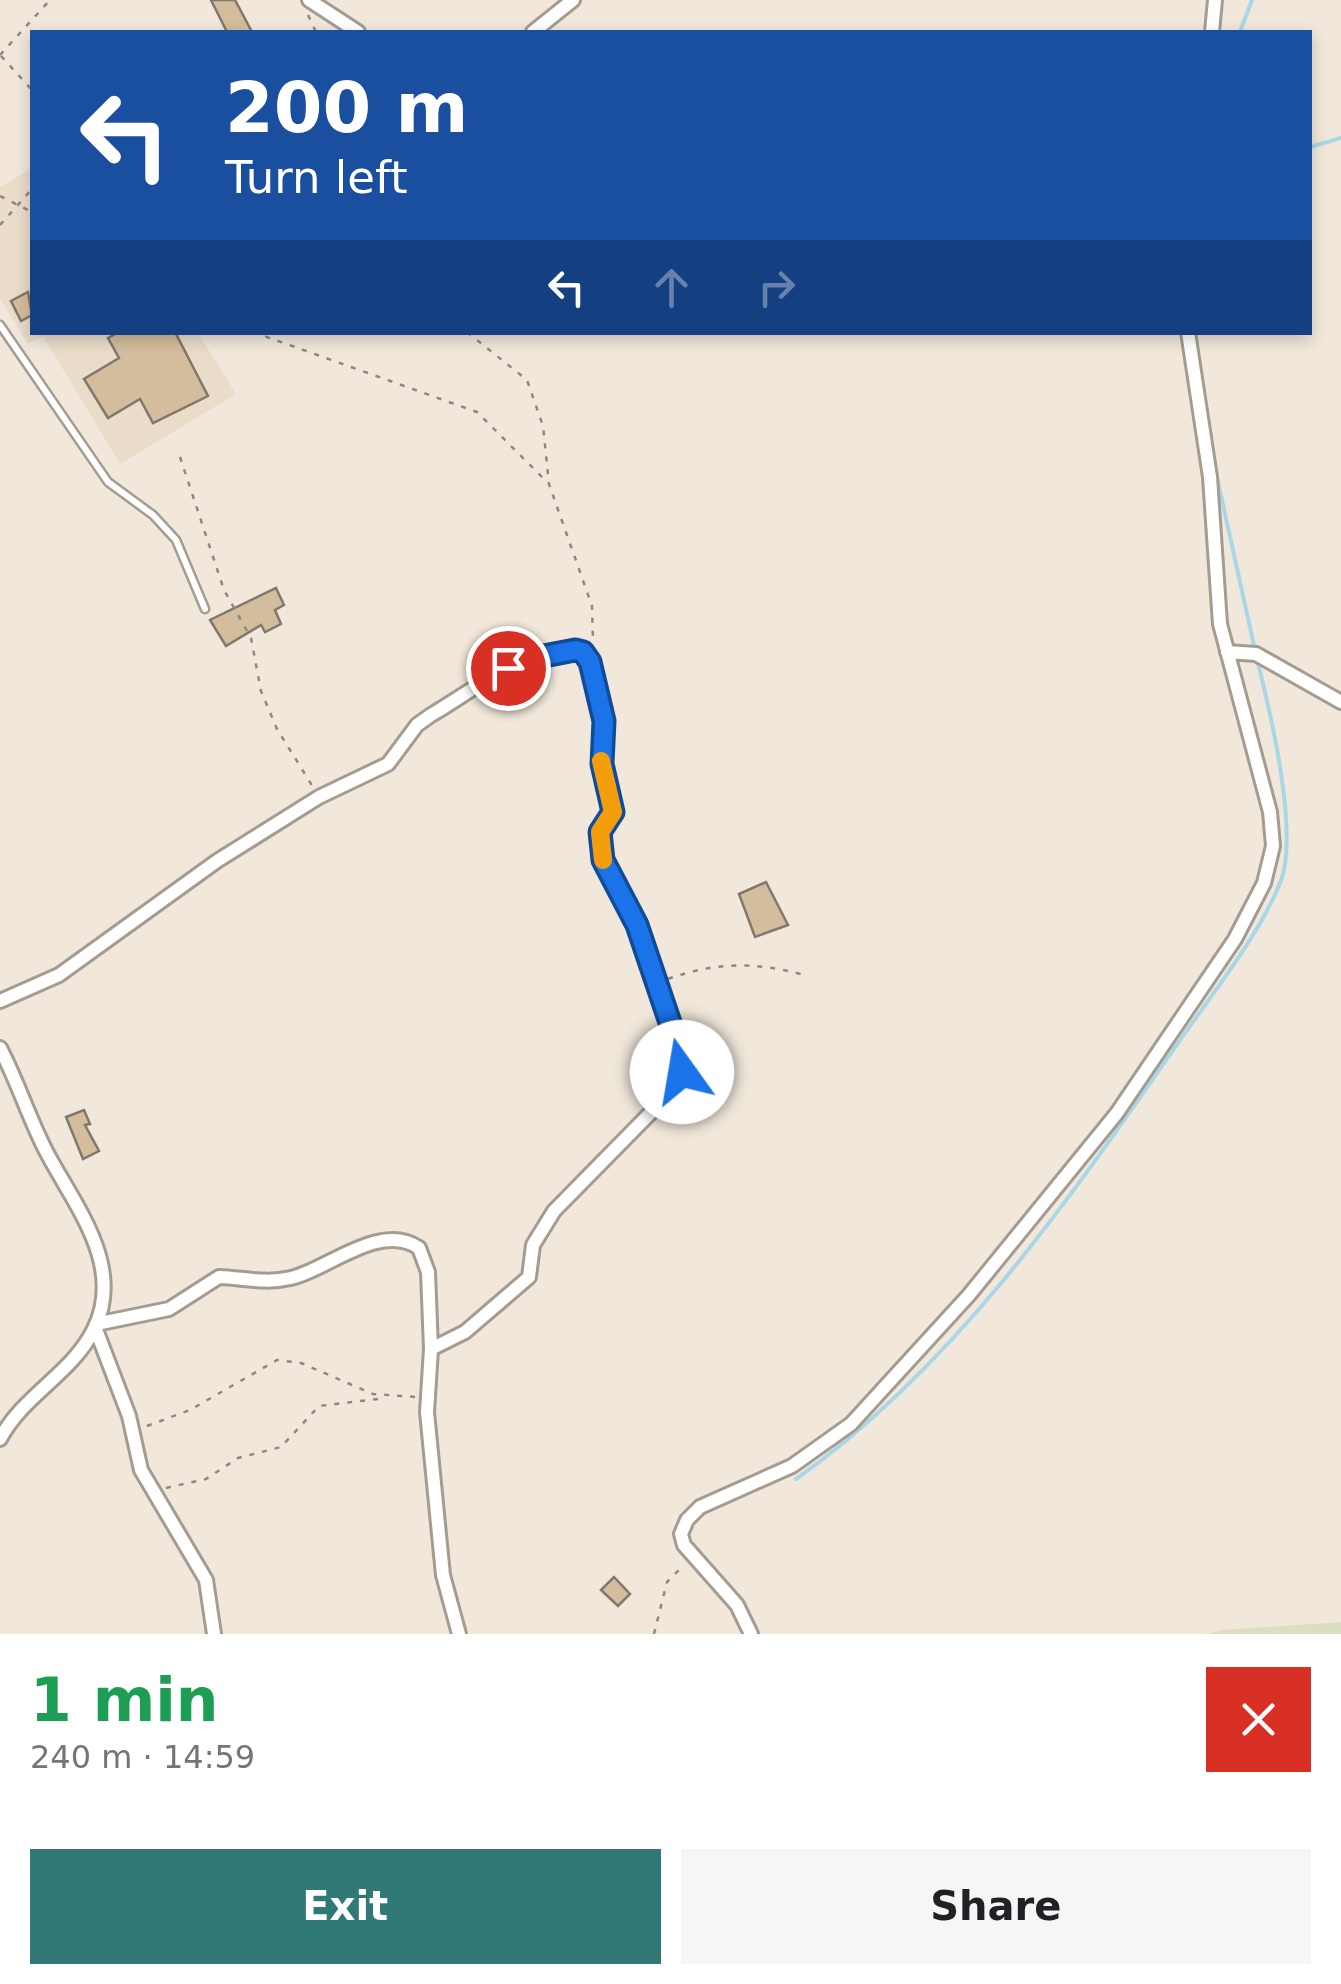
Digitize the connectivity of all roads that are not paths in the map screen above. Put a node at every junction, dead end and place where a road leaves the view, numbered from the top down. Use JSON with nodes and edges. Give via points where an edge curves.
{"nodes":[{"id":1,"x":309,"y":0,"type":"edge"},
{"id":2,"x":573,"y":0,"type":"edge"},
{"id":3,"x":1215,"y":0,"type":"edge"},
{"id":4,"x":355,"y":30,"type":"edge"},
{"id":5,"x":536,"y":30,"type":"edge"},
{"id":6,"x":1212,"y":30,"type":"edge"},
{"id":7,"x":0,"y":325,"type":"edge"},
{"id":8,"x":1188,"y":335,"type":"edge"},
{"id":9,"x":205,"y":610,"type":"dead end"},
{"id":10,"x":1227,"y":652,"type":"junction"},
{"id":11,"x":1341,"y":702,"type":"edge"},
{"id":12,"x":0,"y":1001,"type":"edge"},
{"id":13,"x":0,"y":1048,"type":"edge"},
{"id":14,"x":96,"y":1326,"type":"junction"},
{"id":15,"x":432,"y":1349,"type":"junction"},
{"id":16,"x":0,"y":1439,"type":"edge"},
{"id":17,"x":214,"y":1634,"type":"edge"},
{"id":18,"x":459,"y":1634,"type":"edge"},
{"id":19,"x":751,"y":1634,"type":"edge"}],
"edges":[{"from":1,"to":4,"type":"street"},
{"from":2,"to":5,"type":"street"},
{"from":3,"to":6,"type":"street"},
{"from":7,"to":9,"type":"lane","via":[[108,482],[176,540]]},
{"from":8,"to":10,"type":"street"},
{"from":10,"to":11,"type":"street","via":[[1256,654]]},
{"from":10,"to":19,"type":"street","via":[[1274,846],[1264,882],[1234,939],[1117,1114],[968,1295],[830,1442],[686,1520],[681,1534],[689,1555],[737,1606]]},
{"from":12,"to":15,"type":"street","via":[[59,975],[318,796],[388,764],[423,720],[518,663],[583,652],[606,728],[601,756],[613,812],[600,832],[603,860],[637,925],[682,1072],[554,1212],[533,1245],[529,1278],[464,1332]]},
{"from":13,"to":14,"type":"street","via":[[95,1241],[104,1281]]},
{"from":14,"to":15,"type":"street","via":[[169,1309],[219,1277],[297,1277],[346,1253],[401,1240],[425,1256]]},
{"from":14,"to":16,"type":"street"},
{"from":14,"to":17,"type":"street","via":[[141,1470],[206,1580]]},
{"from":15,"to":18,"type":"street","via":[[428,1396],[442,1575]]}]}
